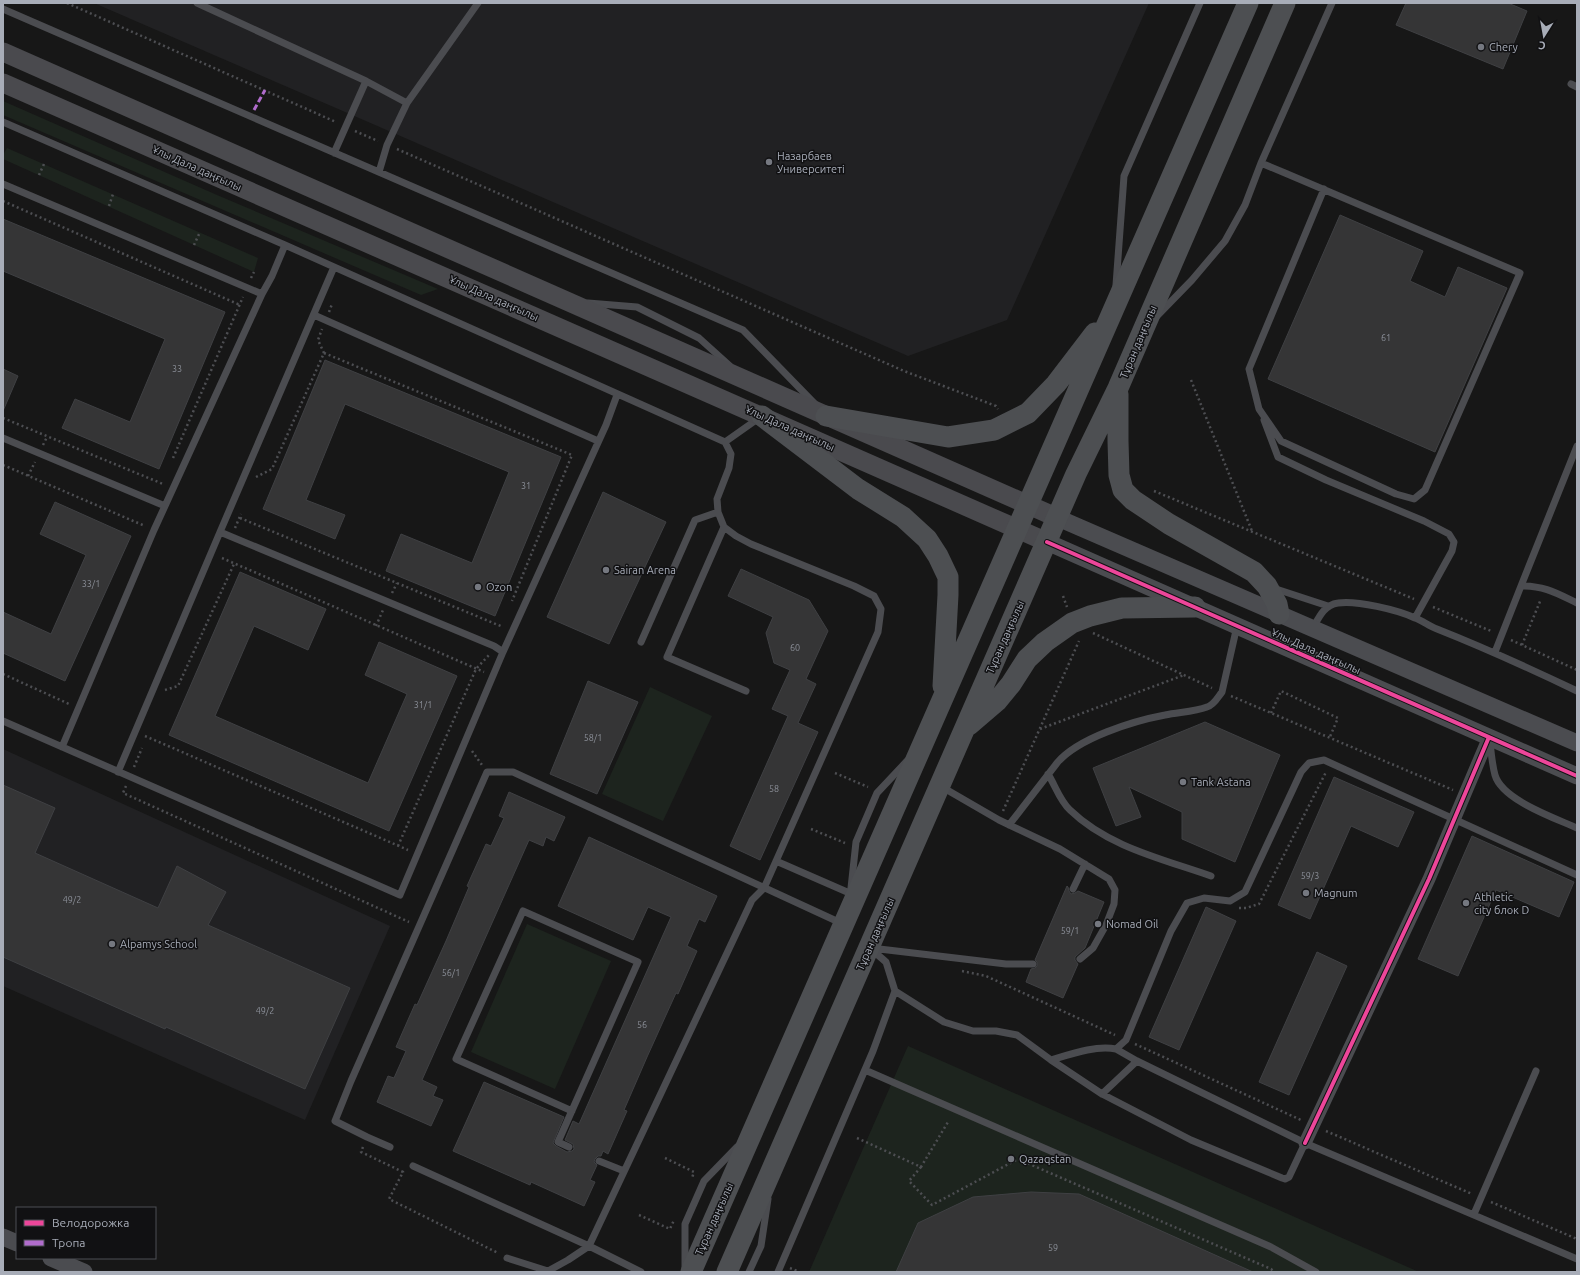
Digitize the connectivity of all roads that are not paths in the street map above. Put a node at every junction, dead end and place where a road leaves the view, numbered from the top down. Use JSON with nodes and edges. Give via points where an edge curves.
{"nodes":[{"id":1,"x":197,"y":3,"type":"edge"},
{"id":2,"x":478,"y":3,"type":"edge"},
{"id":3,"x":1200,"y":3,"type":"edge"},
{"id":4,"x":1248,"y":3,"type":"edge"},
{"id":5,"x":1285,"y":3,"type":"edge"},
{"id":6,"x":1332,"y":3,"type":"edge"},
{"id":7,"x":3,"y":9,"type":"edge"},
{"id":8,"x":3,"y":52,"type":"edge"},
{"id":9,"x":366,"y":81,"type":"junction"},
{"id":10,"x":3,"y":83,"type":"edge"},
{"id":11,"x":407,"y":103,"type":"junction"},
{"id":12,"x":3,"y":122,"type":"edge"},
{"id":13,"x":334,"y":153,"type":"junction"},
{"id":14,"x":1261,"y":163,"type":"junction"},
{"id":15,"x":379,"y":172,"type":"junction"},
{"id":16,"x":3,"y":184,"type":"edge"},
{"id":17,"x":1324,"y":189,"type":"junction"},
{"id":18,"x":284,"y":245,"type":"junction"},
{"id":19,"x":334,"y":268,"type":"junction"},
{"id":20,"x":262,"y":294,"type":"junction"},
{"id":21,"x":1114,"y":309,"type":"junction"},
{"id":22,"x":314,"y":315,"type":"junction"},
{"id":23,"x":1143,"y":330,"type":"junction"},
{"id":24,"x":1118,"y":388,"type":"junction"},
{"id":25,"x":617,"y":395,"type":"junction"},
{"id":26,"x":1259,"y":409,"type":"junction"},
{"id":27,"x":762,"y":416,"type":"junction"},
{"id":28,"x":826,"y":416,"type":"junction"},
{"id":29,"x":3,"y":438,"type":"edge"},
{"id":30,"x":598,"y":441,"type":"junction"},
{"id":31,"x":725,"y":442,"type":"junction"},
{"id":32,"x":1577,"y":446,"type":"edge"},
{"id":33,"x":1029,"y":505,"type":"junction"},
{"id":34,"x":166,"y":506,"type":"junction"},
{"id":35,"x":718,"y":512,"type":"junction"},
{"id":36,"x":1058,"y":518,"type":"junction"},
{"id":37,"x":724,"y":527,"type":"junction"},
{"id":38,"x":1018,"y":528,"type":"junction"},
{"id":39,"x":220,"y":532,"type":"junction"},
{"id":40,"x":1047,"y":542,"type":"junction"},
{"id":41,"x":1267,"y":586,"type":"junction"},
{"id":42,"x":1521,"y":586,"type":"junction"},
{"id":43,"x":1577,"y":603,"type":"edge"},
{"id":44,"x":1328,"y":606,"type":"junction"},
{"id":45,"x":1196,"y":607,"type":"junction"},
{"id":46,"x":1279,"y":614,"type":"junction"},
{"id":47,"x":1415,"y":618,"type":"junction"},
{"id":48,"x":1237,"y":626,"type":"junction"},
{"id":49,"x":1313,"y":629,"type":"junction"},
{"id":50,"x":641,"y":642,"type":"dead end"},
{"id":51,"x":503,"y":652,"type":"junction"},
{"id":52,"x":1495,"y":652,"type":"junction"},
{"id":53,"x":746,"y":691,"type":"dead end"},
{"id":54,"x":1577,"y":691,"type":"edge"},
{"id":55,"x":943,"y":700,"type":"junction"},
{"id":56,"x":3,"y":721,"type":"edge"},
{"id":57,"x":966,"y":728,"type":"junction"},
{"id":58,"x":1489,"y":737,"type":"junction"},
{"id":59,"x":1577,"y":743,"type":"edge"},
{"id":60,"x":62,"y":747,"type":"junction"},
{"id":61,"x":118,"y":772,"type":"junction"},
{"id":62,"x":1048,"y":774,"type":"junction"},
{"id":63,"x":1577,"y":776,"type":"edge"},
{"id":64,"x":940,"y":786,"type":"junction"},
{"id":65,"x":1454,"y":820,"type":"junction"},
{"id":66,"x":1009,"y":825,"type":"junction"},
{"id":67,"x":1577,"y":828,"type":"edge"},
{"id":68,"x":776,"y":861,"type":"junction"},
{"id":69,"x":1085,"y":864,"type":"junction"},
{"id":70,"x":1577,"y":875,"type":"edge"},
{"id":71,"x":1211,"y":876,"type":"dead end"},
{"id":72,"x":764,"y":888,"type":"junction"},
{"id":73,"x":1073,"y":889,"type":"dead end"},
{"id":74,"x":850,"y":907,"type":"junction"},
{"id":75,"x":869,"y":947,"type":"junction"},
{"id":76,"x":1080,"y":959,"type":"dead end"},
{"id":77,"x":1033,"y":964,"type":"dead end"},
{"id":78,"x":896,"y":991,"type":"junction"},
{"id":79,"x":1116,"y":1049,"type":"junction"},
{"id":80,"x":1051,"y":1060,"type":"junction"},
{"id":81,"x":1137,"y":1061,"type":"junction"},
{"id":82,"x":865,"y":1070,"type":"junction"},
{"id":83,"x":1536,"y":1071,"type":"dead end"},
{"id":84,"x":1102,"y":1094,"type":"junction"},
{"id":85,"x":572,"y":1111,"type":"junction"},
{"id":86,"x":753,"y":1132,"type":"junction"},
{"id":87,"x":1305,"y":1143,"type":"junction"},
{"id":88,"x":390,"y":1147,"type":"dead end"},
{"id":89,"x":568,"y":1147,"type":"dead end"},
{"id":90,"x":599,"y":1161,"type":"dead end"},
{"id":91,"x":413,"y":1166,"type":"dead end"},
{"id":92,"x":772,"y":1168,"type":"junction"},
{"id":93,"x":624,"y":1171,"type":"junction"},
{"id":94,"x":1474,"y":1214,"type":"junction"},
{"id":95,"x":3,"y":1237,"type":"edge"},
{"id":96,"x":16,"y":1243,"type":"edge"},
{"id":97,"x":589,"y":1246,"type":"junction"},
{"id":98,"x":507,"y":1258,"type":"road end"},
{"id":99,"x":1577,"y":1258,"type":"edge"},
{"id":100,"x":53,"y":1259,"type":"edge"},
{"id":101,"x":84,"y":1272,"type":"edge"},
{"id":102,"x":641,"y":1272,"type":"edge"},
{"id":103,"x":685,"y":1272,"type":"edge"},
{"id":104,"x":691,"y":1272,"type":"edge"},
{"id":105,"x":727,"y":1272,"type":"edge"},
{"id":106,"x":749,"y":1272,"type":"edge"},
{"id":107,"x":778,"y":1272,"type":"edge"},
{"id":108,"x":1316,"y":1272,"type":"edge"}],
"edges":[{"from":1,"to":9,"type":"lane"},
{"from":2,"to":11,"type":"lane"},
{"from":3,"to":21,"type":"lane","via":[[1124,176]]},
{"from":4,"to":21,"type":"main road"},
{"from":5,"to":23,"type":"main road","name":"Тұран даңғылы"},
{"from":6,"to":14,"type":"lane"},
{"from":7,"to":13,"type":"lane"},
{"from":8,"to":28,"type":"main road","name":"Ұлы Дала даңғылы"},
{"from":9,"to":11,"type":"lane"},
{"from":9,"to":13,"type":"lane"},
{"from":10,"to":27,"type":"main road","name":"Ұлы Дала даңғылы"},
{"from":11,"to":15,"type":"lane","via":[[387,145]]},
{"from":12,"to":18,"type":"lane"},
{"from":13,"to":15,"type":"lane"},
{"from":14,"to":17,"type":"lane"},
{"from":14,"to":23,"type":"lane","via":[[1245,205],[1225,241],[1192,280]]},
{"from":15,"to":28,"type":"lane","via":[[743,330]]},
{"from":16,"to":20,"type":"lane"},
{"from":17,"to":26,"type":"lane","via":[[1248,369]]},
{"from":17,"to":26,"type":"lane","via":[[1520,273],[1424,490],[1414,499],[1396,494],[1281,441]]},
{"from":18,"to":19,"type":"lane"},
{"from":18,"to":20,"type":"lane"},
{"from":19,"to":22,"type":"lane"},
{"from":19,"to":25,"type":"lane"},
{"from":20,"to":34,"type":"lane"},
{"from":21,"to":28,"type":"main road","via":[[1056,384],[1028,413],[994,430],[948,437]]},
{"from":21,"to":33,"type":"main road"},
{"from":22,"to":30,"type":"lane"},
{"from":22,"to":39,"type":"lane"},
{"from":23,"to":24,"type":"main road","name":"Тұран даңғылы"},
{"from":24,"to":36,"type":"main road","name":"Тұран даңғылы","via":[[1076,474]]},
{"from":24,"to":41,"type":"main road","via":[[1119,475],[1124,490],[1133,500],[1169,524],[1254,572]]},
{"from":25,"to":30,"type":"lane"},
{"from":25,"to":31,"type":"lane"},
{"from":26,"to":47,"type":"lane","via":[[1278,457],[1424,521],[1452,538],[1452,551]]},
{"from":27,"to":31,"type":"lane"},
{"from":27,"to":38,"type":"main road","name":"Ұлы Дала даңғылы"},
{"from":27,"to":55,"type":"main road","via":[[858,489],[903,517],[927,539],[938,556],[948,577]]},
{"from":28,"to":33,"type":"main road","name":"Ұлы Дала даңғылы"},
{"from":29,"to":34,"type":"lane"},
{"from":30,"to":51,"type":"lane"},
{"from":31,"to":35,"type":"lane","via":[[731,454],[729,468],[717,500]]},
{"from":32,"to":42,"type":"lane"},
{"from":33,"to":36,"type":"main road","name":"Ұлы Дала даңғылы"},
{"from":33,"to":38,"type":"main road","name":"Тұран даңғылы"},
{"from":34,"to":60,"type":"lane"},
{"from":35,"to":37,"type":"lane"},
{"from":35,"to":50,"type":"lane","via":[[695,520]]},
{"from":36,"to":40,"type":"main road","name":"Тұран даңғылы"},
{"from":36,"to":46,"type":"street","name":"Ұлы Дала даңғылы"},
{"from":37,"to":53,"type":"lane","via":[[668,657]]},
{"from":37,"to":68,"type":"lane","via":[[751,544],[874,596],[880,609],[878,632]]},
{"from":38,"to":40,"type":"main road","name":"Ұлы Дала даңғылы"},
{"from":38,"to":55,"type":"main road","name":"Тұран даңғылы"},
{"from":39,"to":51,"type":"lane","via":[[494,646]]},
{"from":39,"to":61,"type":"lane"},
{"from":40,"to":45,"type":"street","name":"Ұлы Дала даңғылы"},
{"from":40,"to":57,"type":"main road","name":"Тұран даңғылы"},
{"from":41,"to":44,"type":"lane"},
{"from":41,"to":46,"type":"main road","via":[[1277,604]]},
{"from":42,"to":43,"type":"lane","via":[[1546,588]]},
{"from":42,"to":52,"type":"lane"},
{"from":44,"to":47,"type":"lane","via":[[1354,602]]},
{"from":44,"to":49,"type":"lane"},
{"from":45,"to":48,"type":"street","name":"Ұлы Дала даңғылы"},
{"from":45,"to":57,"type":"main road","via":[[1122,608],[1090,616],[1078,626],[1045,642],[1036,650],[996,701]]},
{"from":46,"to":49,"type":"street","name":"Ұлы Дала даңғылы"},
{"from":47,"to":52,"type":"lane"},
{"from":48,"to":58,"type":"street","name":"Ұлы Дала даңғылы"},
{"from":48,"to":62,"type":"lane","via":[[1222,692],[1209,707],[1157,717],[1096,737],[1064,754]]},
{"from":49,"to":59,"type":"street","name":"Ұлы Дала даңғылы"},
{"from":51,"to":61,"type":"lane","via":[[400,895]]},
{"from":52,"to":54,"type":"lane"},
{"from":55,"to":74,"type":"main road","name":"Тұран даңғылы"},
{"from":56,"to":60,"type":"lane"},
{"from":57,"to":64,"type":"main road","name":"Тұран даңғылы"},
{"from":58,"to":63,"type":"street","name":"Ұлы Дала даңғылы"},
{"from":58,"to":65,"type":"street"},
{"from":58,"to":67,"type":"lane","via":[[1495,776],[1503,789],[1521,803]]},
{"from":60,"to":61,"type":"lane"},
{"from":62,"to":66,"type":"lane"},
{"from":62,"to":71,"type":"lane","via":[[1069,810],[1094,828],[1118,843]]},
{"from":64,"to":66,"type":"lane"},
{"from":64,"to":75,"type":"main road","name":"Тұран даңғылы"},
{"from":65,"to":70,"type":"lane"},
{"from":65,"to":79,"type":"lane","via":[[1330,762],[1324,760],[1310,763],[1301,772],[1245,892],[1230,901],[1204,898],[1187,903],[1171,932],[1126,1040]]},
{"from":65,"to":87,"type":"street","via":[[1429,880]]},
{"from":66,"to":69,"type":"lane"},
{"from":68,"to":72,"type":"lane"},
{"from":68,"to":74,"type":"lane"},
{"from":69,"to":73,"type":"lane"},
{"from":69,"to":76,"type":"lane","via":[[1109,879],[1114,890],[1114,904],[1093,948]]},
{"from":72,"to":74,"type":"lane"},
{"from":72,"to":88,"type":"lane","via":[[513,772],[486,772],[335,1121]]},
{"from":72,"to":93,"type":"lane","via":[[752,900]]},
{"from":74,"to":86,"type":"main road","name":"Тұран даңғылы"},
{"from":75,"to":77,"type":"lane","via":[[1006,964]]},
{"from":75,"to":78,"type":"lane","via":[[886,962]]},
{"from":75,"to":92,"type":"main road","name":"Тұран даңғылы"},
{"from":78,"to":80,"type":"lane","via":[[944,1022],[973,1030],[996,1030],[1017,1035]]},
{"from":78,"to":82,"type":"lane"},
{"from":79,"to":80,"type":"lane","via":[[1105,1047]]},
{"from":79,"to":81,"type":"lane"},
{"from":80,"to":84,"type":"lane"},
{"from":81,"to":84,"type":"lane"},
{"from":81,"to":87,"type":"lane"},
{"from":82,"to":107,"type":"lane"},
{"from":82,"to":108,"type":"lane","via":[[1271,1247]]},
{"from":83,"to":94,"type":"lane"},
{"from":84,"to":87,"type":"lane","via":[[1191,1140],[1285,1179],[1289,1177]]},
{"from":85,"to":85,"type":"lane","via":[[638,962],[523,911],[456,1059]]},
{"from":85,"to":89,"type":"lane","via":[[558,1142]]},
{"from":86,"to":103,"type":"lane","via":[[704,1181],[685,1224]]},
{"from":86,"to":104,"type":"main road","name":"Тұран даңғылы"},
{"from":87,"to":94,"type":"lane"},
{"from":90,"to":93,"type":"lane"},
{"from":91,"to":97,"type":"lane"},
{"from":92,"to":105,"type":"main road","name":"Тұран даңғылы"},
{"from":92,"to":106,"type":"lane","via":[[761,1246]]},
{"from":93,"to":97,"type":"lane"},
{"from":94,"to":99,"type":"lane"},
{"from":95,"to":96,"type":"street"},
{"from":97,"to":98,"type":"lane","via":[[548,1271]]},
{"from":97,"to":102,"type":"lane"},
{"from":100,"to":101,"type":"street"}]}
